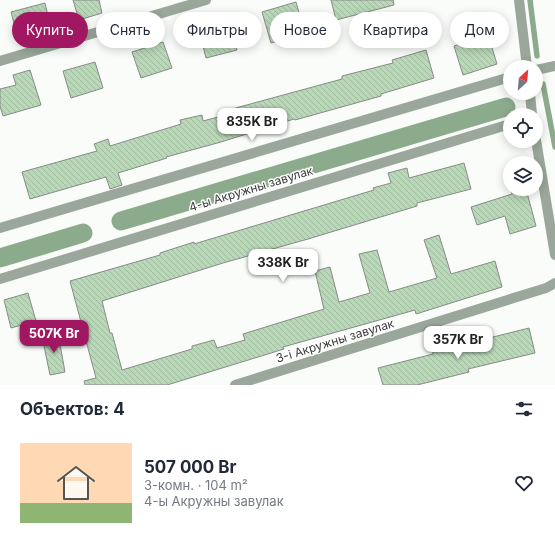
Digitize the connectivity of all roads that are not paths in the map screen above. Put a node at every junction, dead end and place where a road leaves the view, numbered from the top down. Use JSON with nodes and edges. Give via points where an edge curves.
{"nodes":[{"id":1,"x":206,"y":0,"type":"edge"},
{"id":2,"x":519,"y":0,"type":"edge"},
{"id":3,"x":526,"y":60,"type":"edge"},
{"id":4,"x":0,"y":61,"type":"edge"},
{"id":5,"x":555,"y":66,"type":"edge"},
{"id":6,"x":543,"y":69,"type":"edge"},
{"id":7,"x":503,"y":79,"type":"edge"},
{"id":8,"x":503,"y":126,"type":"edge"},
{"id":9,"x":537,"y":148,"type":"edge"},
{"id":10,"x":0,"y":228,"type":"edge"},
{"id":11,"x":555,"y":254,"type":"edge"},
{"id":12,"x":0,"y":279,"type":"edge"},
{"id":13,"x":555,"y":283,"type":"edge"},
{"id":14,"x":236,"y":385,"type":"edge"}],
"edges":[{"from":1,"to":4,"type":"street"},
{"from":2,"to":3,"type":"street"},
{"from":5,"to":6,"type":"street"},
{"from":7,"to":10,"type":"street"},
{"from":8,"to":12,"type":"street","name":"4-ы Акружны завулак"},
{"from":9,"to":11,"type":"street"},
{"from":13,"to":14,"type":"street","name":"3-і Акружны завулак","via":[[538,291]]}]}
